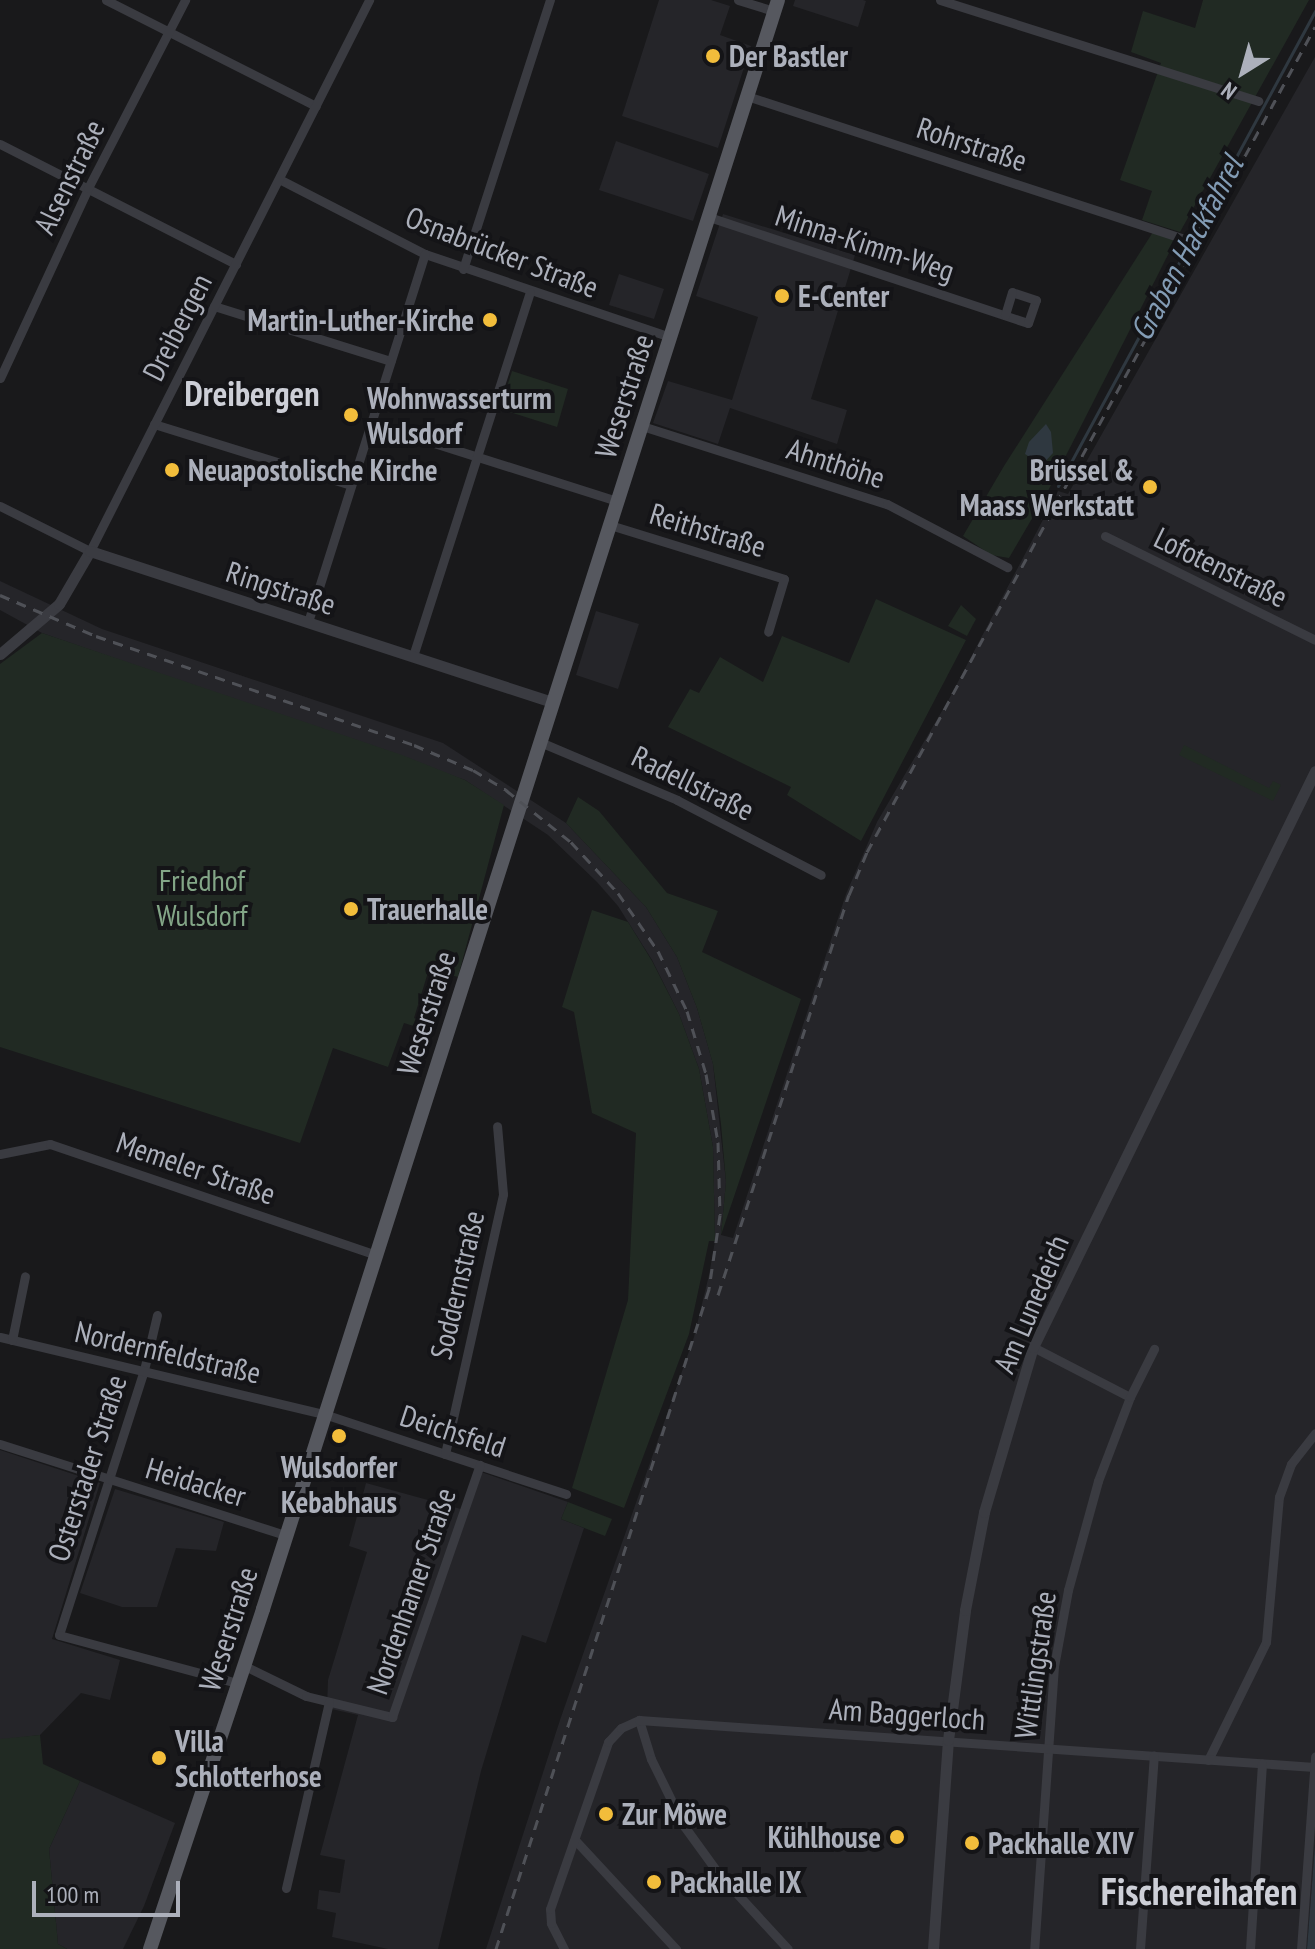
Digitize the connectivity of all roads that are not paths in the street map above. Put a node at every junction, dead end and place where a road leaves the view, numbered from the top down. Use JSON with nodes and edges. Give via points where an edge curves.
{"nodes":[{"id":1,"x":106,"y":0,"type":"edge"},
{"id":2,"x":185,"y":0,"type":"edge"},
{"id":3,"x":369,"y":0,"type":"edge"},
{"id":4,"x":550,"y":0,"type":"edge"},
{"id":5,"x":738,"y":0,"type":"edge"},
{"id":6,"x":940,"y":0,"type":"edge"},
{"id":7,"x":952,"y":2,"type":"edge"},
{"id":8,"x":776,"y":6,"type":"edge"},
{"id":9,"x":169,"y":33,"type":"junction"},
{"id":10,"x":747,"y":96,"type":"junction"},
{"id":11,"x":1258,"y":101,"type":"dead end"},
{"id":12,"x":316,"y":106,"type":"junction"},
{"id":13,"x":0,"y":144,"type":"edge"},
{"id":14,"x":279,"y":179,"type":"junction"},
{"id":15,"x":88,"y":188,"type":"junction"},
{"id":16,"x":709,"y":217,"type":"junction"},
{"id":17,"x":1181,"y":238,"type":"dead end"},
{"id":18,"x":425,"y":254,"type":"junction"},
{"id":19,"x":236,"y":264,"type":"junction"},
{"id":20,"x":463,"y":269,"type":"junction"},
{"id":21,"x":530,"y":292,"type":"junction"},
{"id":22,"x":214,"y":306,"type":"junction"},
{"id":23,"x":1005,"y":315,"type":"dead end"},
{"id":24,"x":670,"y":337,"type":"junction"},
{"id":25,"x":391,"y":361,"type":"junction"},
{"id":26,"x":0,"y":378,"type":"edge"},
{"id":27,"x":371,"y":423,"type":"junction"},
{"id":28,"x":154,"y":424,"type":"junction"},
{"id":29,"x":642,"y":426,"type":"junction"},
{"id":30,"x":479,"y":458,"type":"junction"},
{"id":31,"x":351,"y":485,"type":"junction"},
{"id":32,"x":617,"y":501,"type":"junction"},
{"id":33,"x":0,"y":506,"type":"edge"},
{"id":34,"x":610,"y":525,"type":"junction"},
{"id":35,"x":1105,"y":536,"type":"dead end"},
{"id":36,"x":90,"y":551,"type":"junction"},
{"id":37,"x":1007,"y":567,"type":"dead end"},
{"id":38,"x":308,"y":622,"type":"junction"},
{"id":39,"x":768,"y":632,"type":"dead end"},
{"id":40,"x":1315,"y":640,"type":"edge"},
{"id":41,"x":0,"y":654,"type":"edge"},
{"id":42,"x":413,"y":656,"type":"junction"},
{"id":43,"x":553,"y":702,"type":"junction"},
{"id":44,"x":540,"y":742,"type":"junction"},
{"id":45,"x":1315,"y":771,"type":"edge"},
{"id":46,"x":821,"y":875,"type":"dead end"},
{"id":47,"x":497,"y":1126,"type":"dead end"},
{"id":48,"x":0,"y":1154,"type":"edge"},
{"id":49,"x":376,"y":1255,"type":"junction"},
{"id":50,"x":25,"y":1276,"type":"dead end"},
{"id":51,"x":157,"y":1315,"type":"dead end"},
{"id":52,"x":0,"y":1337,"type":"edge"},
{"id":53,"x":12,"y":1340,"type":"junction"},
{"id":54,"x":1033,"y":1347,"type":"junction"},
{"id":55,"x":1154,"y":1349,"type":"dead end"},
{"id":56,"x":144,"y":1370,"type":"junction"},
{"id":57,"x":1130,"y":1397,"type":"junction"},
{"id":58,"x":324,"y":1414,"type":"junction"},
{"id":59,"x":1315,"y":1433,"type":"edge"},
{"id":60,"x":0,"y":1444,"type":"edge"},
{"id":61,"x":445,"y":1454,"type":"junction"},
{"id":62,"x":480,"y":1465,"type":"junction"},
{"id":63,"x":108,"y":1480,"type":"junction"},
{"id":64,"x":566,"y":1494,"type":"dead end"},
{"id":65,"x":286,"y":1535,"type":"junction"},
{"id":66,"x":243,"y":1665,"type":"junction"},
{"id":67,"x":237,"y":1683,"type":"junction"},
{"id":68,"x":329,"y":1702,"type":"junction"},
{"id":69,"x":639,"y":1720,"type":"junction"},
{"id":70,"x":948,"y":1740,"type":"junction"},
{"id":71,"x":1047,"y":1747,"type":"junction"},
{"id":72,"x":1154,"y":1756,"type":"junction"},
{"id":73,"x":1315,"y":1757,"type":"edge"},
{"id":74,"x":1208,"y":1760,"type":"junction"},
{"id":75,"x":1262,"y":1763,"type":"junction"},
{"id":76,"x":1314,"y":1767,"type":"edge"},
{"id":77,"x":575,"y":1840,"type":"junction"},
{"id":78,"x":286,"y":1888,"type":"dead end"},
{"id":79,"x":150,"y":1949,"type":"edge"},
{"id":80,"x":564,"y":1949,"type":"edge"},
{"id":81,"x":676,"y":1949,"type":"edge"},
{"id":82,"x":788,"y":1949,"type":"edge"},
{"id":83,"x":933,"y":1949,"type":"edge"},
{"id":84,"x":1034,"y":1949,"type":"edge"},
{"id":85,"x":1140,"y":1949,"type":"edge"},
{"id":86,"x":1250,"y":1949,"type":"edge"},
{"id":87,"x":1301,"y":1949,"type":"edge"}],
"edges":[{"from":1,"to":9,"type":"street"},
{"from":2,"to":9,"type":"street","name":"Alsenstraße"},
{"from":3,"to":12,"type":"street","name":"Dreibergen"},
{"from":4,"to":20,"type":"street"},
{"from":5,"to":8,"type":"street"},
{"from":6,"to":7,"type":"street"},
{"from":7,"to":11,"type":"street"},
{"from":8,"to":10,"type":"main road","name":"Weserstraße"},
{"from":9,"to":12,"type":"street"},
{"from":9,"to":15,"type":"street","name":"Alsenstraße"},
{"from":10,"to":16,"type":"main road","name":"Weserstraße"},
{"from":10,"to":17,"type":"street","name":"Rohrstraße"},
{"from":12,"to":14,"type":"street","name":"Dreibergen"},
{"from":13,"to":15,"type":"street"},
{"from":14,"to":18,"type":"street","name":"Osnabrücker Straße"},
{"from":14,"to":19,"type":"street","name":"Dreibergen"},
{"from":15,"to":19,"type":"street"},
{"from":15,"to":26,"type":"street","name":"Alsenstraße"},
{"from":16,"to":23,"type":"street","name":"Minna-Kimm-Weg"},
{"from":16,"to":24,"type":"main road","name":"Weserstraße"},
{"from":18,"to":20,"type":"street","name":"Osnabrücker Straße"},
{"from":18,"to":25,"type":"street"},
{"from":19,"to":22,"type":"street","name":"Dreibergen"},
{"from":20,"to":21,"type":"street","name":"Osnabrücker Straße"},
{"from":21,"to":24,"type":"street","name":"Osnabrücker Straße"},
{"from":21,"to":30,"type":"street"},
{"from":22,"to":25,"type":"street"},
{"from":22,"to":28,"type":"street","name":"Dreibergen"},
{"from":24,"to":29,"type":"main road","name":"Weserstraße"},
{"from":25,"to":27,"type":"street"},
{"from":27,"to":30,"type":"street"},
{"from":27,"to":31,"type":"street"},
{"from":28,"to":31,"type":"street"},
{"from":28,"to":36,"type":"street","name":"Dreibergen"},
{"from":29,"to":32,"type":"main road","name":"Weserstraße"},
{"from":29,"to":37,"type":"street","name":"Ahnthöhe","via":[[887,504]]},
{"from":30,"to":32,"type":"street"},
{"from":30,"to":42,"type":"street"},
{"from":31,"to":38,"type":"street"},
{"from":32,"to":34,"type":"main road","name":"Weserstraße"},
{"from":33,"to":36,"type":"street","name":"Ringstraße"},
{"from":34,"to":39,"type":"street","name":"Reithstraße","via":[[784,579]]},
{"from":34,"to":43,"type":"main road","name":"Weserstraße"},
{"from":35,"to":40,"type":"street","name":"Lofotenstraße"},
{"from":36,"to":38,"type":"street","name":"Ringstraße"},
{"from":36,"to":41,"type":"street","name":"Dreibergen","via":[[59,604]]},
{"from":38,"to":42,"type":"street","name":"Ringstraße"},
{"from":42,"to":43,"type":"street","name":"Ringstraße"},
{"from":43,"to":44,"type":"main road","name":"Weserstraße"},
{"from":44,"to":46,"type":"street","name":"Radellstraße","via":[[677,800]]},
{"from":44,"to":49,"type":"main road","name":"Weserstraße"},
{"from":45,"to":54,"type":"street","name":"Am Lunedeich"},
{"from":47,"to":61,"type":"street","name":"Soddernstraße","via":[[503,1194]]},
{"from":48,"to":49,"type":"street","name":"Memeler Straße","via":[[50,1144]]},
{"from":49,"to":58,"type":"main road","name":"Weserstraße"},
{"from":50,"to":53,"type":"street"},
{"from":51,"to":56,"type":"street","name":"Osterstader Straße"},
{"from":52,"to":53,"type":"street","name":"Nordernfeldstraße"},
{"from":53,"to":56,"type":"street","name":"Nordernfeldstraße"},
{"from":54,"to":57,"type":"street"},
{"from":54,"to":70,"type":"street","name":"Am Lunedeich","via":[[975,1550]]},
{"from":55,"to":57,"type":"street","name":"Wittlingstraße"},
{"from":56,"to":58,"type":"street","name":"Nordernfeldstraße"},
{"from":56,"to":63,"type":"street","name":"Osterstader Straße"},
{"from":57,"to":71,"type":"street","name":"Wittlingstraße","via":[[1098,1481],[1068,1590]]},
{"from":58,"to":61,"type":"street","name":"Deichsfeld"},
{"from":58,"to":65,"type":"main road","name":"Weserstraße"},
{"from":59,"to":74,"type":"street","via":[[1291,1464],[1279,1497],[1266,1642]]},
{"from":60,"to":63,"type":"street","name":"Heidacker"},
{"from":61,"to":62,"type":"street","name":"Deichsfeld"},
{"from":62,"to":64,"type":"street","name":"Deichsfeld"},
{"from":62,"to":68,"type":"street","name":"Nordenhamer Straße","via":[[392,1717]]},
{"from":63,"to":65,"type":"street","name":"Heidacker"},
{"from":63,"to":67,"type":"street","name":"Osterstader Straße","via":[[59,1635]]},
{"from":65,"to":66,"type":"main road","name":"Weserstraße"},
{"from":66,"to":67,"type":"main road","name":"Weserstraße"},
{"from":66,"to":68,"type":"street"},
{"from":67,"to":79,"type":"main road","name":"Weserstraße"},
{"from":68,"to":78,"type":"street"},
{"from":69,"to":70,"type":"street","name":"Am Baggerloch"},
{"from":69,"to":77,"type":"street","via":[[608,1742]]},
{"from":69,"to":82,"type":"street","via":[[651,1759],[684,1826],[718,1873]]},
{"from":70,"to":71,"type":"street","name":"Am Baggerloch"},
{"from":70,"to":83,"type":"street","name":"Am Lunedeich"},
{"from":71,"to":72,"type":"street","name":"Am Baggerloch"},
{"from":71,"to":84,"type":"street","name":"Wittlingstraße"},
{"from":72,"to":74,"type":"street","name":"Am Baggerloch"},
{"from":72,"to":85,"type":"street"},
{"from":73,"to":76,"type":"street"},
{"from":74,"to":75,"type":"street","name":"Am Baggerloch"},
{"from":75,"to":76,"type":"street","name":"Am Baggerloch"},
{"from":75,"to":86,"type":"street"},
{"from":76,"to":87,"type":"street"},
{"from":77,"to":80,"type":"street","via":[[550,1909]]},
{"from":77,"to":81,"type":"street"}]}
